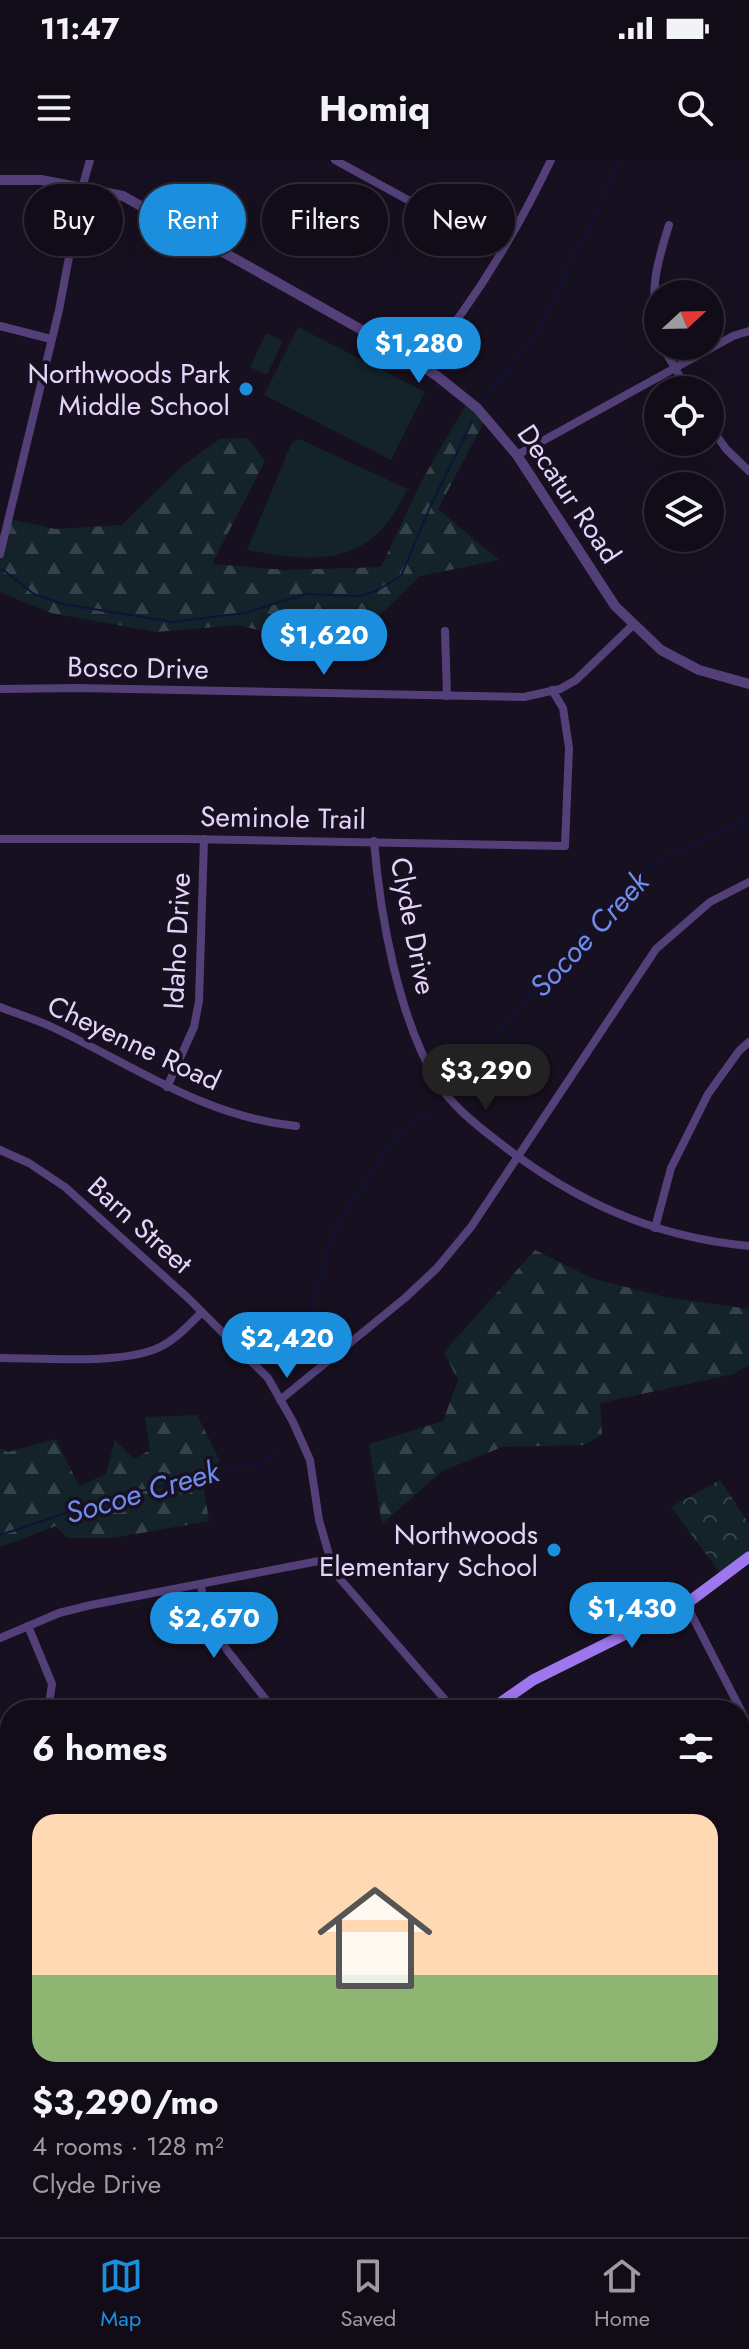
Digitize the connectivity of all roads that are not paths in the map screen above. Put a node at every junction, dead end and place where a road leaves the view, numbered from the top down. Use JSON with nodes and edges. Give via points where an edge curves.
{"nodes":[{"id":1,"x":90,"y":160,"type":"edge"},
{"id":2,"x":335,"y":160,"type":"edge"},
{"id":3,"x":551,"y":160,"type":"edge"},
{"id":4,"x":0,"y":180,"type":"edge"},
{"id":5,"x":62,"y":184,"type":"edge"},
{"id":6,"x":83,"y":184,"type":"edge"},
{"id":7,"x":123,"y":196,"type":"edge"},
{"id":8,"x":404,"y":198,"type":"edge"},
{"id":9,"x":669,"y":225,"type":"dead end"},
{"id":10,"x":515,"y":227,"type":"edge"},
{"id":11,"x":68,"y":256,"type":"edge"},
{"id":12,"x":498,"y":256,"type":"edge"},
{"id":13,"x":654,"y":280,"type":"edge"},
{"id":14,"x":0,"y":326,"type":"edge"},
{"id":15,"x":749,"y":331,"type":"edge"},
{"id":16,"x":51,"y":339,"type":"junction"},
{"id":17,"x":670,"y":360,"type":"edge"},
{"id":18,"x":421,"y":366,"type":"junction"},
{"id":19,"x":674,"y":368,"type":"junction"},
{"id":20,"x":679,"y":376,"type":"edge"},
{"id":21,"x":724,"y":446,"type":"edge"},
{"id":22,"x":517,"y":455,"type":"junction"},
{"id":23,"x":749,"y":471,"type":"edge"},
{"id":24,"x":0,"y":554,"type":"edge"},
{"id":25,"x":634,"y":624,"type":"junction"},
{"id":26,"x":445,"y":631,"type":"dead end"},
{"id":27,"x":749,"y":684,"type":"edge"},
{"id":28,"x":0,"y":689,"type":"edge"},
{"id":29,"x":552,"y":690,"type":"junction"},
{"id":30,"x":447,"y":696,"type":"junction"},
{"id":31,"x":0,"y":839,"type":"edge"},
{"id":32,"x":204,"y":839,"type":"junction"},
{"id":33,"x":374,"y":841,"type":"junction"},
{"id":34,"x":749,"y":882,"type":"edge"},
{"id":35,"x":0,"y":1007,"type":"edge"},
{"id":36,"x":749,"y":1042,"type":"edge"},
{"id":37,"x":167,"y":1087,"type":"junction"},
{"id":38,"x":296,"y":1126,"type":"dead end"},
{"id":39,"x":0,"y":1150,"type":"edge"},
{"id":40,"x":517,"y":1157,"type":"junction"},
{"id":41,"x":655,"y":1228,"type":"junction"},
{"id":42,"x":749,"y":1246,"type":"edge"},
{"id":43,"x":202,"y":1312,"type":"junction"},
{"id":44,"x":0,"y":1358,"type":"edge"},
{"id":45,"x":280,"y":1400,"type":"junction"},
{"id":46,"x":749,"y":1557,"type":"edge"},
{"id":47,"x":329,"y":1559,"type":"junction"},
{"id":48,"x":200,"y":1584,"type":"junction"},
{"id":49,"x":686,"y":1604,"type":"junction"},
{"id":50,"x":28,"y":1626,"type":"junction"},
{"id":51,"x":0,"y":1638,"type":"edge"},
{"id":52,"x":50,"y":1700,"type":"edge"},
{"id":53,"x":265,"y":1700,"type":"edge"},
{"id":54,"x":445,"y":1700,"type":"edge"},
{"id":55,"x":504,"y":1700,"type":"edge"},
{"id":56,"x":736,"y":1700,"type":"edge"}],
"edges":[{"from":1,"to":6,"type":"street"},
{"from":2,"to":8,"type":"street"},
{"from":3,"to":10,"type":"street"},
{"from":4,"to":5,"type":"street","name":"Decatur Road"},
{"from":7,"to":18,"type":"street","name":"Decatur Road"},
{"from":9,"to":13,"type":"street"},
{"from":11,"to":16,"type":"street"},
{"from":12,"to":18,"type":"street","via":[[456,325]]},
{"from":14,"to":16,"type":"street"},
{"from":15,"to":19,"type":"street"},
{"from":16,"to":24,"type":"street"},
{"from":17,"to":19,"type":"street"},
{"from":18,"to":22,"type":"street","name":"Decatur Road","via":[[477,408]]},
{"from":19,"to":20,"type":"street"},
{"from":19,"to":22,"type":"street"},
{"from":21,"to":23,"type":"street"},
{"from":22,"to":25,"type":"street","name":"Decatur Road","via":[[615,606]]},
{"from":25,"to":27,"type":"street","name":"Decatur Road","via":[[661,650],[699,670]]},
{"from":25,"to":29,"type":"street","name":"Bosco Drive","via":[[576,680]]},
{"from":26,"to":30,"type":"street"},
{"from":28,"to":30,"type":"street","name":"Bosco Drive"},
{"from":29,"to":30,"type":"street","name":"Bosco Drive","via":[[524,697]]},
{"from":29,"to":33,"type":"street","name":"Seminole Trail","via":[[563,708],[569,748],[565,846]]},
{"from":31,"to":32,"type":"street","name":"Seminole Trail"},
{"from":32,"to":33,"type":"street","name":"Seminole Trail"},
{"from":32,"to":37,"type":"street","name":"Idaho Drive","via":[[199,1001],[194,1027]]},
{"from":33,"to":40,"type":"street","name":"Clyde Drive","via":[[378,888],[399,986],[421,1050],[456,1104]]},
{"from":34,"to":40,"type":"street","via":[[710,902],[656,949]]},
{"from":35,"to":37,"type":"street","name":"Cheyenne Road","via":[[49,1025]]},
{"from":36,"to":41,"type":"street","via":[[708,1094],[671,1168]]},
{"from":37,"to":38,"type":"street","name":"Cheyenne Road","via":[[262,1122]]},
{"from":39,"to":43,"type":"street","name":"Barn Street","via":[[65,1187]]},
{"from":40,"to":41,"type":"street","name":"Clyde Drive","via":[[613,1213]]},
{"from":40,"to":45,"type":"street","via":[[437,1268]]},
{"from":41,"to":42,"type":"street","name":"Clyde Drive"},
{"from":43,"to":44,"type":"street","via":[[177,1336],[147,1353],[119,1358]]},
{"from":43,"to":45,"type":"street","name":"Barn Street","via":[[268,1378]]},
{"from":45,"to":47,"type":"street","name":"Barn Street","via":[[310,1460]]},
{"from":46,"to":49,"type":"main road"},
{"from":47,"to":48,"type":"street"},
{"from":47,"to":54,"type":"street","name":"Barn Street","via":[[334,1572]]},
{"from":48,"to":50,"type":"street","via":[[91,1605]]},
{"from":48,"to":53,"type":"street","via":[[211,1624]]},
{"from":49,"to":55,"type":"main road","via":[[533,1680]]},
{"from":49,"to":56,"type":"street"},
{"from":50,"to":51,"type":"street"},
{"from":50,"to":52,"type":"street","via":[[52,1684]]}]}
